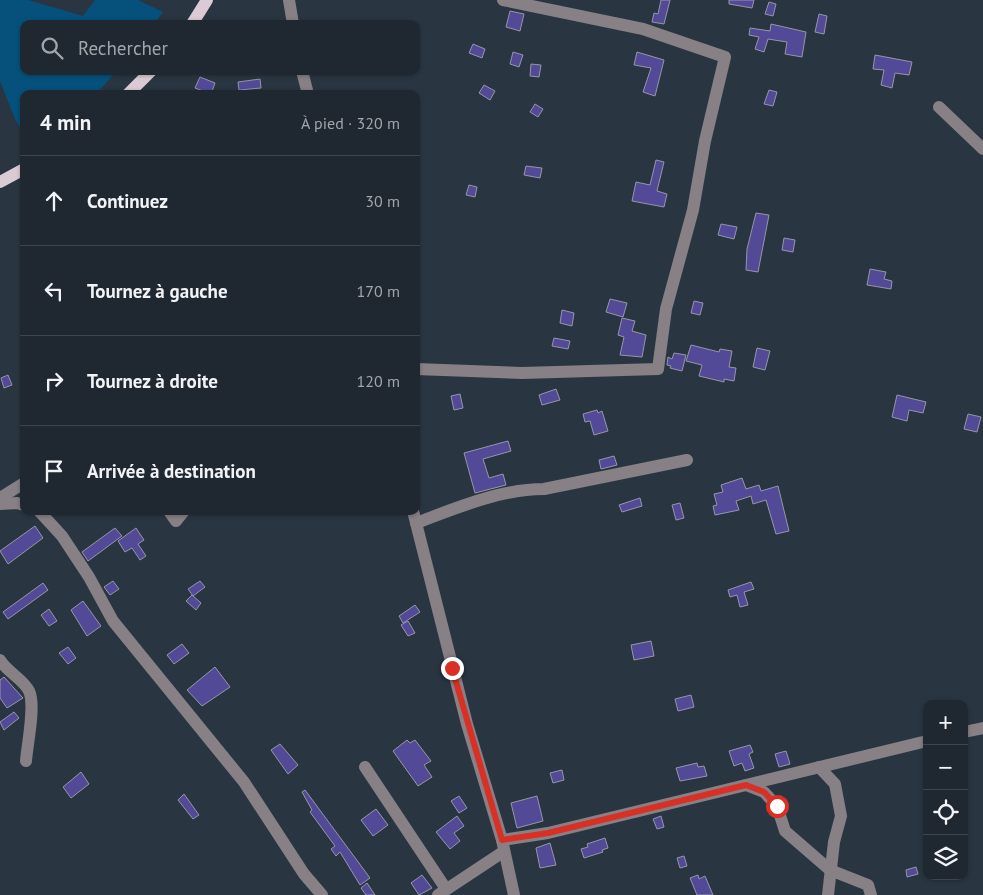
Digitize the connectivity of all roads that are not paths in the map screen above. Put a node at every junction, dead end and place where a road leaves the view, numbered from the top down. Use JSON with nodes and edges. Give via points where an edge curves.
{"nodes":[{"id":1,"x":207,"y":0,"type":"edge"},
{"id":2,"x":289,"y":0,"type":"edge"},
{"id":3,"x":503,"y":0,"type":"edge"},
{"id":4,"x":194,"y":20,"type":"edge"},
{"id":5,"x":292,"y":20,"type":"edge"},
{"id":6,"x":147,"y":75,"type":"edge"},
{"id":7,"x":303,"y":75,"type":"edge"},
{"id":8,"x":132,"y":90,"type":"edge"},
{"id":9,"x":307,"y":90,"type":"edge"},
{"id":10,"x":939,"y":107,"type":"dead end"},
{"id":11,"x":983,"y":149,"type":"edge"},
{"id":12,"x":20,"y":171,"type":"edge"},
{"id":13,"x":0,"y":182,"type":"edge"},
{"id":14,"x":420,"y":370,"type":"edge"},
{"id":15,"x":687,"y":460,"type":"dead end"},
{"id":16,"x":20,"y":486,"type":"edge"},
{"id":17,"x":0,"y":498,"type":"edge"},
{"id":18,"x":0,"y":504,"type":"edge"},
{"id":19,"x":20,"y":504,"type":"edge"},
{"id":20,"x":43,"y":515,"type":"edge"},
{"id":21,"x":172,"y":515,"type":"edge"},
{"id":22,"x":181,"y":515,"type":"edge"},
{"id":23,"x":414,"y":517,"type":"edge"},
{"id":24,"x":0,"y":660,"type":"edge"},
{"id":25,"x":983,"y":728,"type":"edge"},
{"id":26,"x":968,"y":731,"type":"edge"},
{"id":27,"x":923,"y":742,"type":"edge"},
{"id":28,"x":26,"y":761,"type":"dead end"},
{"id":29,"x":365,"y":767,"type":"dead end"},
{"id":30,"x":820,"y":768,"type":"junction"},
{"id":31,"x":746,"y":785,"type":"junction"},
{"id":32,"x":502,"y":846,"type":"junction"},
{"id":33,"x":830,"y":870,"type":"junction"},
{"id":34,"x":442,"y":892,"type":"edge"},
{"id":35,"x":322,"y":895,"type":"edge"},
{"id":36,"x":514,"y":895,"type":"edge"},
{"id":37,"x":828,"y":895,"type":"edge"},
{"id":38,"x":871,"y":895,"type":"edge"}],
"edges":[{"from":1,"to":4,"type":"main road"},
{"from":2,"to":5,"type":"street"},
{"from":3,"to":14,"type":"street","via":[[642,29],[725,57],[693,210],[666,309],[658,369],[522,373]]},
{"from":6,"to":8,"type":"main road"},
{"from":7,"to":9,"type":"street"},
{"from":10,"to":11,"type":"street"},
{"from":12,"to":13,"type":"main road"},
{"from":15,"to":23,"type":"street","via":[[544,489],[522,489]]},
{"from":16,"to":17,"type":"street"},
{"from":18,"to":19,"type":"street"},
{"from":20,"to":35,"type":"street","via":[[62,536],[113,621],[244,782],[304,874]]},
{"from":21,"to":22,"type":"street","via":[[176,521]]},
{"from":23,"to":32,"type":"street"},
{"from":24,"to":28,"type":"street","via":[[29,691],[33,706]]},
{"from":25,"to":26,"type":"street"},
{"from":27,"to":30,"type":"street"},
{"from":29,"to":34,"type":"street"},
{"from":30,"to":31,"type":"street"},
{"from":30,"to":33,"type":"street","via":[[835,784],[841,816]]},
{"from":31,"to":32,"type":"street"},
{"from":31,"to":33,"type":"street","via":[[764,792],[777,806],[785,831]]},
{"from":32,"to":34,"type":"street"},
{"from":32,"to":36,"type":"street"},
{"from":33,"to":37,"type":"street"},
{"from":33,"to":38,"type":"street","via":[[868,885]]}]}
